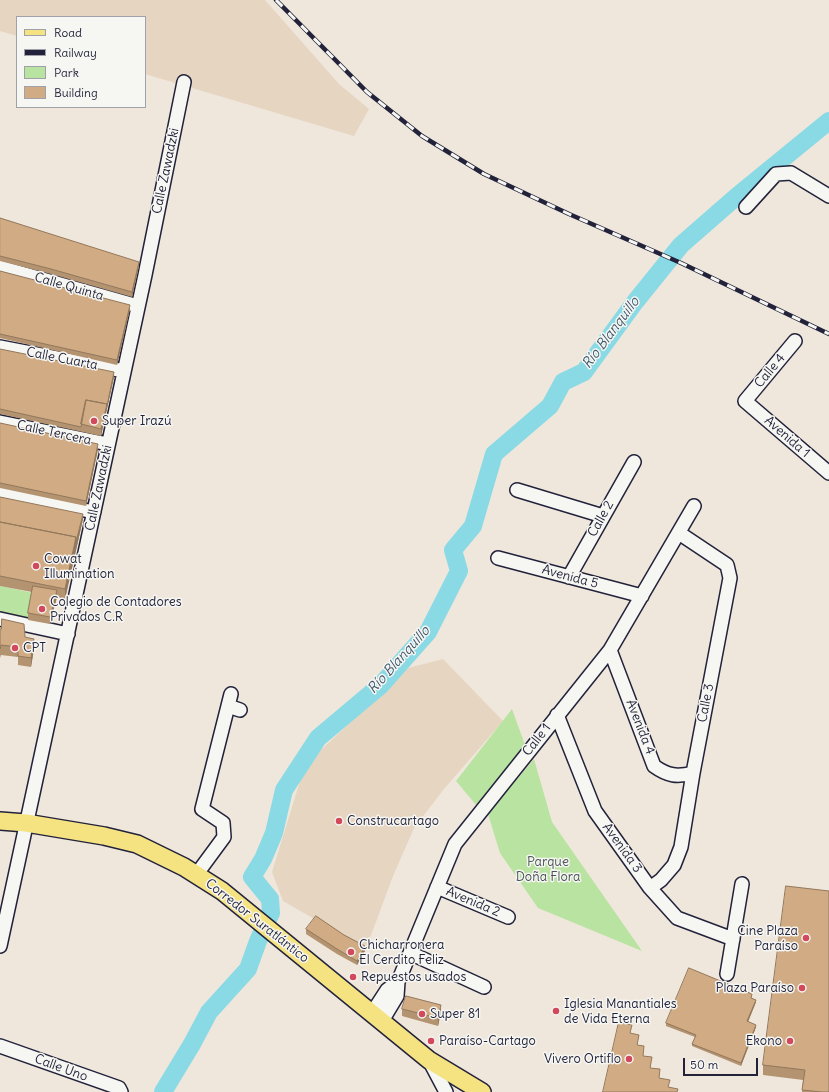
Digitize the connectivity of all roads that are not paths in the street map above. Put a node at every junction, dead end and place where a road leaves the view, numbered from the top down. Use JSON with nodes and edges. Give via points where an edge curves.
{"nodes":[{"id":1,"x":184,"y":82,"type":"dead end"},
{"id":2,"x":829,"y":196,"type":"edge"},
{"id":3,"x":746,"y":207,"type":"dead end"},
{"id":4,"x":0,"y":267,"type":"edge"},
{"id":5,"x":138,"y":306,"type":"junction"},
{"id":6,"x":795,"y":341,"type":"dead end"},
{"id":7,"x":0,"y":347,"type":"edge"},
{"id":8,"x":124,"y":371,"type":"junction"},
{"id":9,"x":745,"y":401,"type":"joint"},
{"id":10,"x":0,"y":422,"type":"edge"},
{"id":11,"x":108,"y":444,"type":"junction"},
{"id":12,"x":634,"y":462,"type":"dead end"},
{"id":13,"x":829,"y":473,"type":"edge"},
{"id":14,"x":517,"y":490,"type":"dead end"},
{"id":15,"x":0,"y":493,"type":"edge"},
{"id":16,"x":694,"y":506,"type":"dead end"},
{"id":17,"x":94,"y":512,"type":"junction"},
{"id":18,"x":603,"y":516,"type":"junction"},
{"id":19,"x":679,"y":533,"type":"junction"},
{"id":20,"x":498,"y":558,"type":"dead end"},
{"id":21,"x":569,"y":577,"type":"junction"},
{"id":22,"x":642,"y":596,"type":"junction"},
{"id":23,"x":0,"y":619,"type":"edge"},
{"id":24,"x":68,"y":634,"type":"junction"},
{"id":25,"x":610,"y":650,"type":"junction"},
{"id":26,"x":233,"y":703,"type":"dead end"},
{"id":27,"x":557,"y":715,"type":"junction"},
{"id":28,"x":693,"y":773,"type":"junction"},
{"id":29,"x":0,"y":821,"type":"edge"},
{"id":30,"x":26,"y":822,"type":"junction"},
{"id":31,"x":196,"y":875,"type":"junction"},
{"id":32,"x":742,"y":884,"type":"dead end"},
{"id":33,"x":437,"y":887,"type":"junction"},
{"id":34,"x":650,"y":888,"type":"junction"},
{"id":35,"x":508,"y":917,"type":"dead end"},
{"id":36,"x":733,"y":938,"type":"junction"},
{"id":37,"x":0,"y":946,"type":"edge"},
{"id":38,"x":410,"y":953,"type":"junction"},
{"id":39,"x":727,"y":974,"type":"dead end"},
{"id":40,"x":484,"y":987,"type":"dead end"},
{"id":41,"x":377,"y":1017,"type":"junction"},
{"id":42,"x":0,"y":1046,"type":"edge"},
{"id":43,"x":429,"y":1060,"type":"junction"},
{"id":44,"x":121,"y":1092,"type":"edge"},
{"id":45,"x":446,"y":1092,"type":"edge"},
{"id":46,"x":482,"y":1092,"type":"edge"}],
"edges":[{"from":1,"to":5,"type":"street","name":"Calle Zawadzki"},
{"from":2,"to":3,"type":"street","via":[[791,173],[776,174]]},
{"from":4,"to":5,"type":"street","name":"Calle Quinta"},
{"from":5,"to":8,"type":"street","name":"Calle Zawadzki"},
{"from":6,"to":9,"type":"street","name":"Calle 4"},
{"from":7,"to":8,"type":"street","name":"Calle Cuarta"},
{"from":8,"to":11,"type":"street","name":"Calle Zawadzki"},
{"from":9,"to":13,"type":"street","name":"Avenida 1"},
{"from":10,"to":11,"type":"street","name":"Calle Tercera"},
{"from":11,"to":17,"type":"street","name":"Calle Zawadzki"},
{"from":12,"to":18,"type":"street","name":"Calle 2"},
{"from":14,"to":18,"type":"street"},
{"from":15,"to":17,"type":"street"},
{"from":16,"to":19,"type":"street","name":"Calle 1"},
{"from":17,"to":24,"type":"street","name":"Calle Zawadzki"},
{"from":18,"to":21,"type":"street","name":"Calle 2"},
{"from":19,"to":22,"type":"street","name":"Calle 1"},
{"from":19,"to":28,"type":"street","name":"Calle 3","via":[[727,565],[730,578]]},
{"from":20,"to":21,"type":"street","name":"Avenida 5"},
{"from":21,"to":22,"type":"street","name":"Avenida 5"},
{"from":22,"to":25,"type":"street","name":"Calle 1"},
{"from":23,"to":24,"type":"street"},
{"from":24,"to":30,"type":"street","name":"Calle Zawadzki"},
{"from":25,"to":27,"type":"street","name":"Calle 1"},
{"from":25,"to":28,"type":"street","name":"Avenida 4","via":[[654,766],[664,773],[675,775]]},
{"from":26,"to":31,"type":"street","via":[[202,809],[223,824],[224,837]]},
{"from":27,"to":33,"type":"street","name":"Calle 1","via":[[455,844]]},
{"from":27,"to":34,"type":"street","name":"Avenida 3","via":[[595,811]]},
{"from":28,"to":34,"type":"street","name":"Calle 3","via":[[681,847],[674,865]]},
{"from":29,"to":30,"type":"main road","name":"Corredor Suratlántico"},
{"from":30,"to":31,"type":"main road","name":"Corredor Suratlántico","via":[[137,844]]},
{"from":30,"to":37,"type":"street","name":"Calle Zawadzki"},
{"from":31,"to":41,"type":"main road","name":"Corredor Suratlántico","via":[[222,891]]},
{"from":32,"to":36,"type":"street"},
{"from":33,"to":35,"type":"street","name":"Avenida 2"},
{"from":33,"to":38,"type":"street","name":"Calle 1"},
{"from":34,"to":36,"type":"street","name":"Avenida 3","via":[[677,918]]},
{"from":36,"to":39,"type":"street"},
{"from":38,"to":40,"type":"street"},
{"from":38,"to":41,"type":"street","name":"Calle 1","via":[[398,982],[387,990]]},
{"from":41,"to":43,"type":"main road","name":"Corredor Suratlántico"},
{"from":42,"to":44,"type":"street","name":"Calle Uno","via":[[119,1088]]},
{"from":43,"to":45,"type":"street"},
{"from":43,"to":46,"type":"main road","name":"Corredor Suratlántico"}]}
